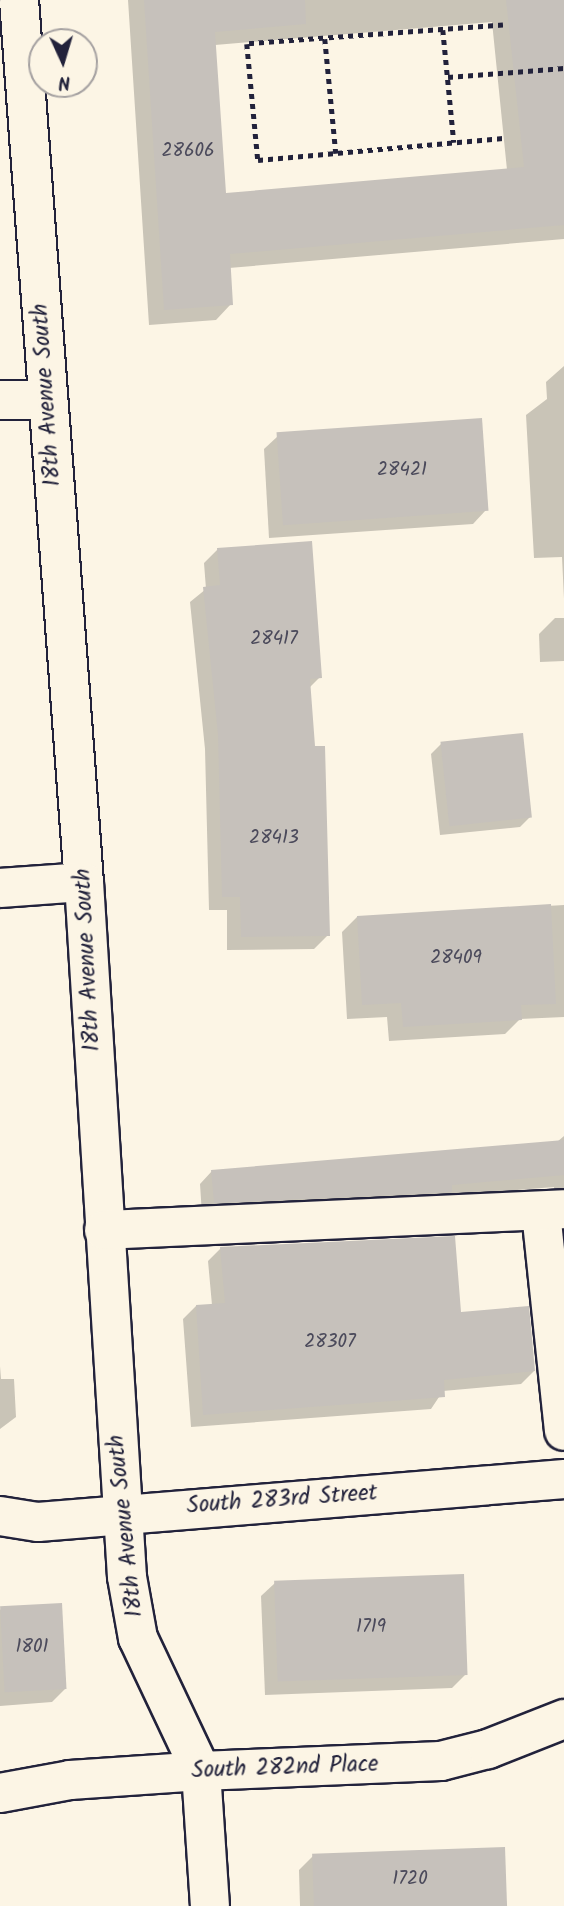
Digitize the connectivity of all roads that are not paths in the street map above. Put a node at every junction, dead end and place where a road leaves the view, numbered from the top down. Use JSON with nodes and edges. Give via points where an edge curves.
{"nodes":[{"id":1,"x":19,"y":0,"type":"edge"},
{"id":2,"x":0,"y":400,"type":"edge"},
{"id":3,"x":47,"y":400,"type":"junction"},
{"id":4,"x":84,"y":882,"type":"junction"},
{"id":5,"x":0,"y":888,"type":"edge"},
{"id":6,"x":553,"y":1210,"type":"edge"},
{"id":7,"x":104,"y":1230,"type":"junction"},
{"id":8,"x":559,"y":1332,"type":"edge"},
{"id":9,"x":564,"y":1431,"type":"edge"},
{"id":10,"x":564,"y":1479,"type":"edge"},
{"id":11,"x":121,"y":1512,"type":"junction"},
{"id":12,"x":0,"y":1516,"type":"edge"},
{"id":13,"x":564,"y":1719,"type":"edge"},
{"id":14,"x":201,"y":1770,"type":"junction"},
{"id":15,"x":0,"y":1793,"type":"edge"},
{"id":16,"x":210,"y":1906,"type":"edge"}],
"edges":[{"from":1,"to":3,"type":"street","name":"18th Avenue South"},
{"from":2,"to":3,"type":"street"},
{"from":3,"to":4,"type":"street","name":"18th Avenue South"},
{"from":4,"to":5,"type":"street"},
{"from":4,"to":7,"type":"street","name":"18th Avenue South"},
{"from":6,"to":7,"type":"street"},
{"from":6,"to":8,"type":"street"},
{"from":7,"to":11,"type":"street","name":"18th Avenue South"},
{"from":8,"to":9,"type":"street"},
{"from":10,"to":11,"type":"street","name":"South 283rd Street"},
{"from":11,"to":12,"type":"street","name":"South 283rd Street","via":[[38,1522]]},
{"from":11,"to":14,"type":"street","name":"18th Avenue South","via":[[138,1638]]},
{"from":13,"to":14,"type":"street","name":"South 282nd Place","via":[[488,1749],[441,1761]]},
{"from":14,"to":15,"type":"street","name":"South 282nd Place","via":[[70,1780]]},
{"from":14,"to":16,"type":"street","name":"18th Avenue South"}]}
